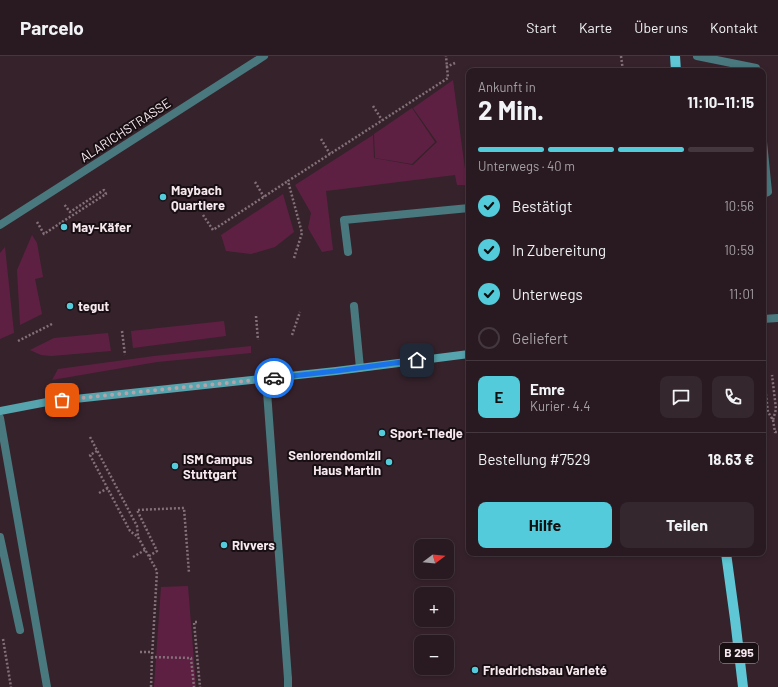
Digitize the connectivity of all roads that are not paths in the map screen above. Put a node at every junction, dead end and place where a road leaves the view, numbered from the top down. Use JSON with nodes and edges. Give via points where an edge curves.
{"nodes":[{"id":1,"x":264,"y":56,"type":"edge"},
{"id":2,"x":675,"y":56,"type":"edge"},
{"id":3,"x":697,"y":56,"type":"edge"},
{"id":4,"x":676,"y":68,"type":"edge"},
{"id":5,"x":756,"y":68,"type":"edge"},
{"id":6,"x":766,"y":172,"type":"edge"},
{"id":7,"x":766,"y":193,"type":"edge"},
{"id":8,"x":466,"y":208,"type":"edge"},
{"id":9,"x":0,"y":225,"type":"edge"},
{"id":10,"x":348,"y":252,"type":"dead end"},
{"id":11,"x":354,"y":306,"type":"dead end"},
{"id":12,"x":778,"y":318,"type":"edge"},
{"id":13,"x":766,"y":319,"type":"edge"},
{"id":14,"x":466,"y":354,"type":"edge"},
{"id":15,"x":360,"y":368,"type":"junction"},
{"id":16,"x":266,"y":378,"type":"junction"},
{"id":17,"x":0,"y":411,"type":"edge"},
{"id":18,"x":0,"y":418,"type":"edge"},
{"id":19,"x":0,"y":537,"type":"edge"},
{"id":20,"x":726,"y":556,"type":"edge"},
{"id":21,"x":20,"y":630,"type":"road end"},
{"id":22,"x":288,"y":683,"type":"edge"},
{"id":23,"x":47,"y":687,"type":"edge"},
{"id":24,"x":743,"y":687,"type":"edge"}],
"edges":[{"from":1,"to":9,"type":"street","name":"ALARICHSTRASSE"},
{"from":2,"to":4,"type":"main road"},
{"from":3,"to":5,"type":"street"},
{"from":6,"to":7,"type":"street"},
{"from":8,"to":10,"type":"street","via":[[344,220]]},
{"from":11,"to":15,"type":"street"},
{"from":12,"to":13,"type":"street"},
{"from":14,"to":15,"type":"main road"},
{"from":15,"to":16,"type":"main road"},
{"from":16,"to":17,"type":"main road","via":[[47,402]]},
{"from":16,"to":22,"type":"street"},
{"from":18,"to":23,"type":"street"},
{"from":19,"to":21,"type":"street"},
{"from":20,"to":24,"type":"main road","number":"B 295"}]}
